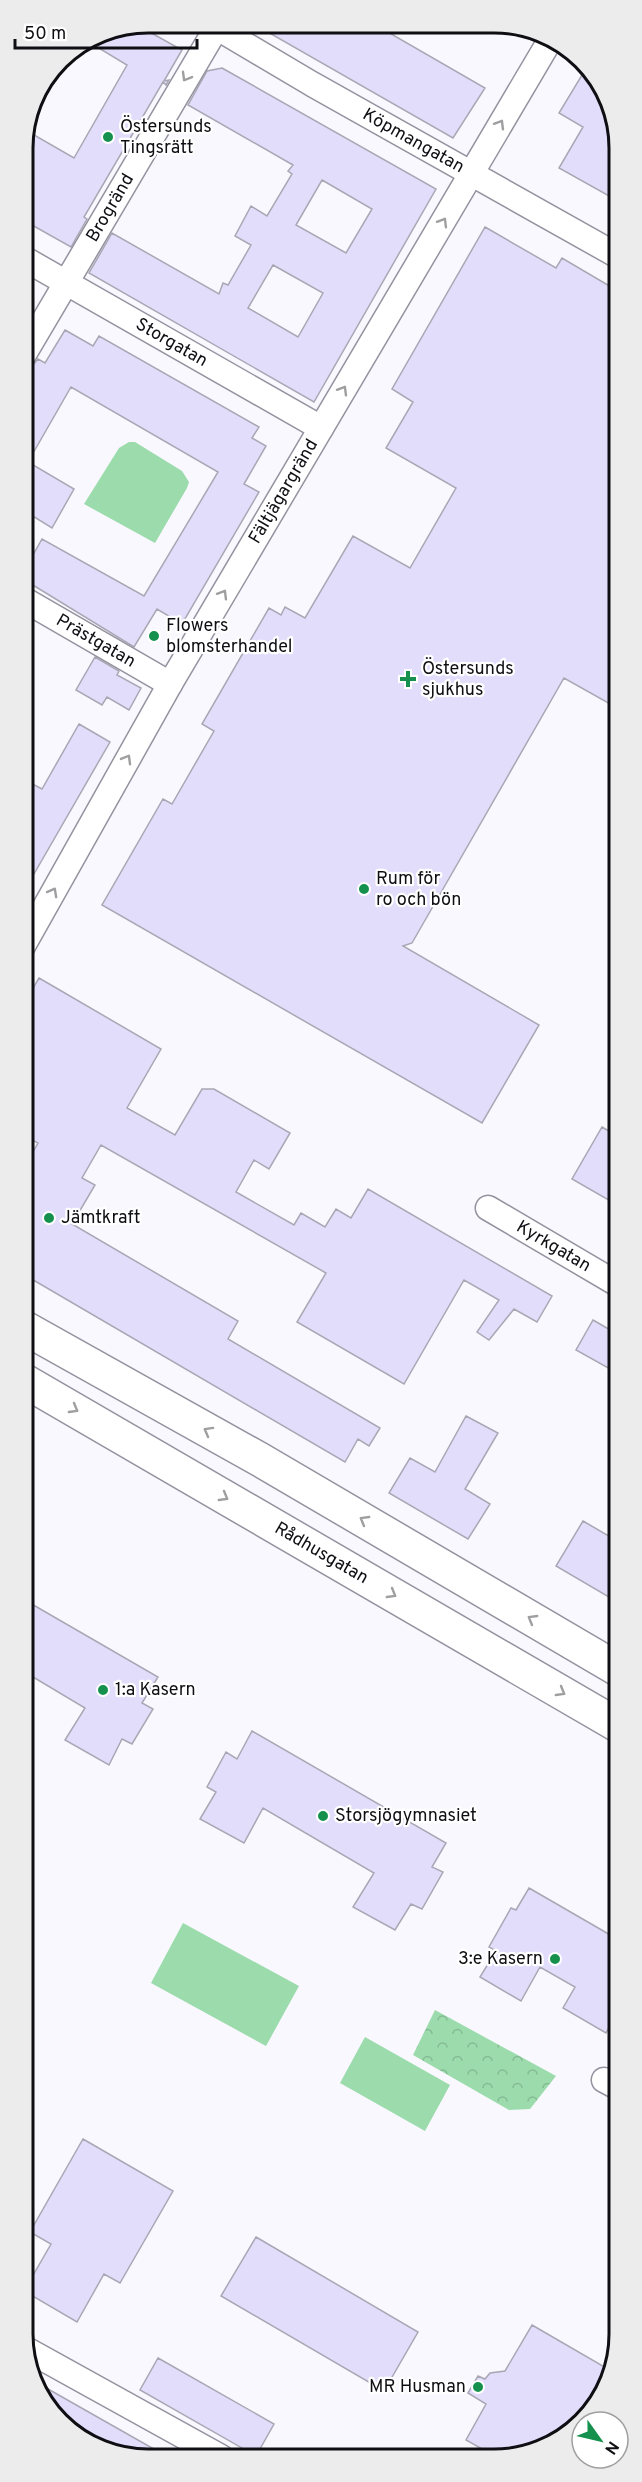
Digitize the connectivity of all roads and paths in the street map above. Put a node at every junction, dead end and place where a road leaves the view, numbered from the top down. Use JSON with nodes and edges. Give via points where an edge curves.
{"nodes":[{"id":1,"x":210,"y":33,"type":"edge"},
{"id":2,"x":230,"y":33,"type":"edge"},
{"id":3,"x":547,"y":46,"type":"edge"},
{"id":4,"x":471,"y":175,"type":"junction"},
{"id":5,"x":609,"y":251,"type":"edge"},
{"id":6,"x":33,"y":264,"type":"edge"},
{"id":7,"x":66,"y":283,"type":"junction"},
{"id":8,"x":33,"y":339,"type":"edge"},
{"id":9,"x":321,"y":428,"type":"junction"},
{"id":10,"x":33,"y":605,"type":"edge"},
{"id":11,"x":170,"y":684,"type":"junction"},
{"id":12,"x":33,"y":928,"type":"edge"},
{"id":13,"x":488,"y":1208,"type":"dead end"},
{"id":14,"x":609,"y":1279,"type":"edge"},
{"id":15,"x":33,"y":1333,"type":"edge"},
{"id":16,"x":33,"y":1386,"type":"edge"},
{"id":17,"x":609,"y":1664,"type":"edge"},
{"id":18,"x":609,"y":1720,"type":"edge"},
{"id":19,"x":35,"y":2354,"type":"edge"},
{"id":20,"x":207,"y":2449,"type":"edge"}],
"edges":[{"from":1,"to":7,"type":"street","name":"Brogränd","one_way":true},
{"from":2,"to":4,"type":"street","name":"Köpmangatan"},
{"from":4,"to":3,"type":"street","name":"Fältjägargränd","one_way":true},
{"from":4,"to":5,"type":"street","name":"Köpmangatan"},
{"from":9,"to":4,"type":"street","name":"Fältjägargränd","one_way":true},
{"from":6,"to":7,"type":"street","name":"Storgatan"},
{"from":7,"to":8,"type":"street","name":"Brogränd"},
{"from":7,"to":9,"type":"street","name":"Storgatan"},
{"from":11,"to":9,"type":"street","name":"Fältjägargränd","one_way":true},
{"from":10,"to":11,"type":"street","name":"Prästgatan"},
{"from":12,"to":11,"type":"street","name":"Fältjägargränd","one_way":true},
{"from":13,"to":14,"type":"street","name":"Kyrkgatan"},
{"from":17,"to":15,"type":"main road","one_way":true,"via":[[259,1459]]},
{"from":16,"to":18,"type":"main road","name":"Rådhusgatan","one_way":true},
{"from":19,"to":20,"type":"street"}]}
